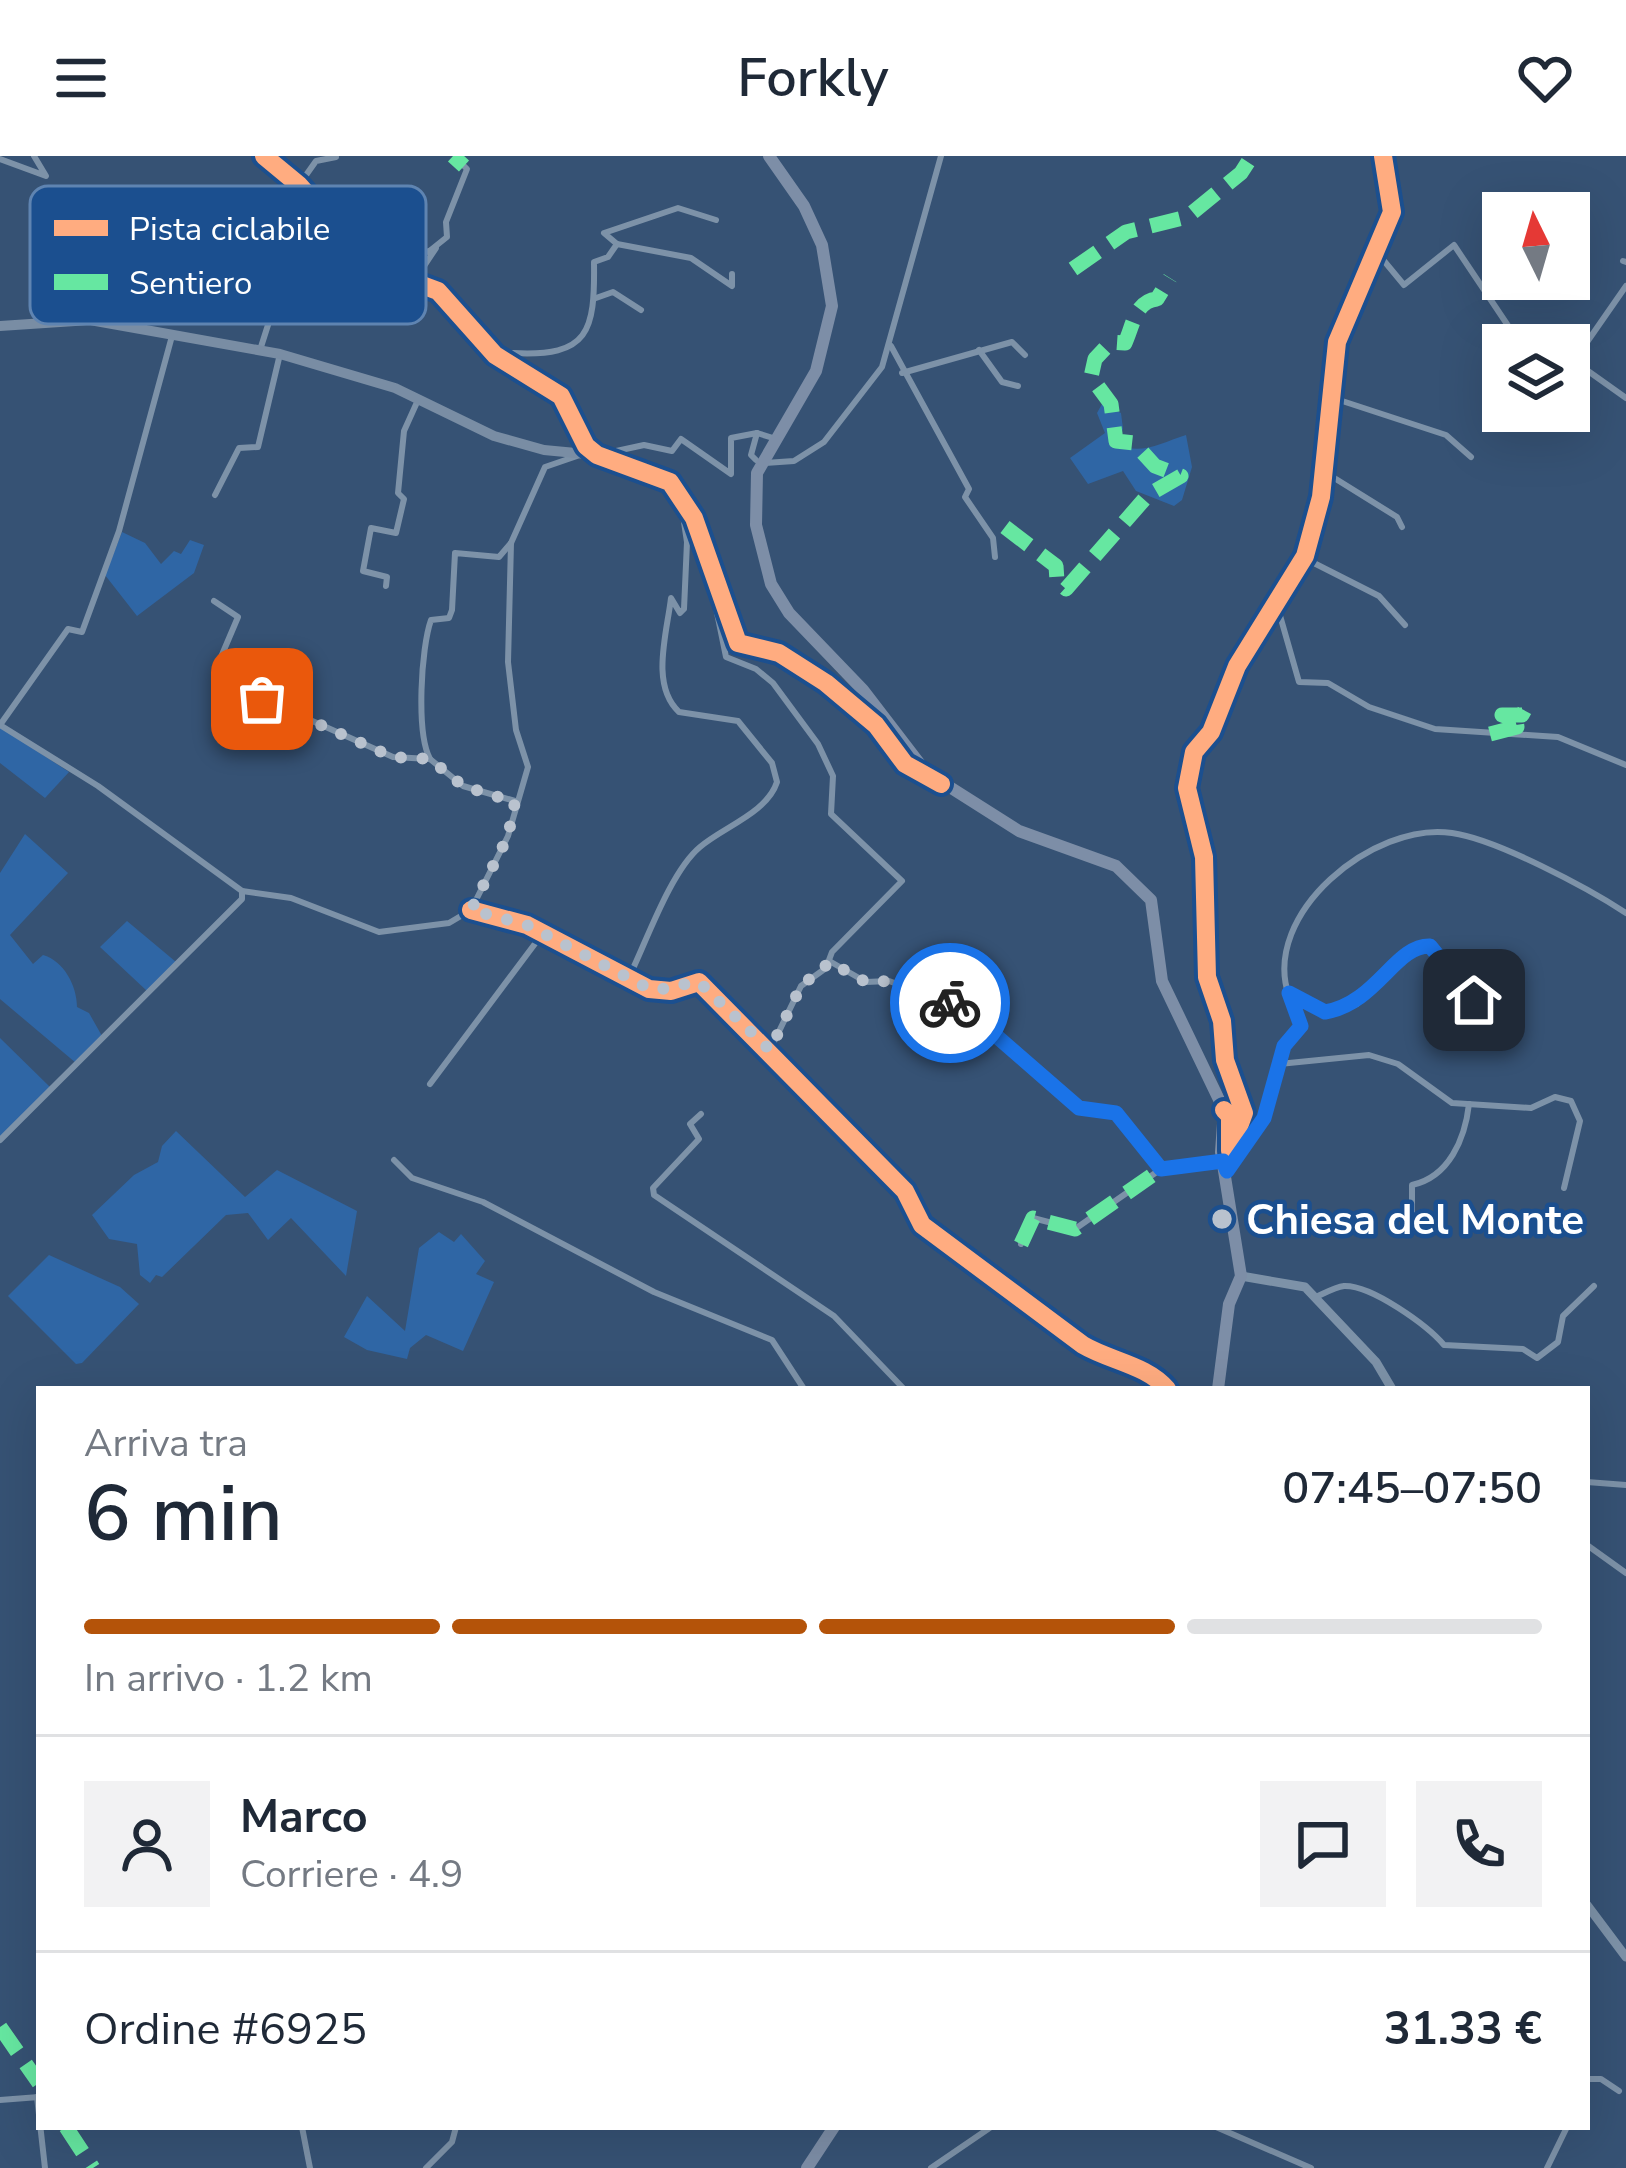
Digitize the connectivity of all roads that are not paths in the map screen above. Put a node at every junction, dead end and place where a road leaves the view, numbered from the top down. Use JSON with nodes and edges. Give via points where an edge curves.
{"nodes":[{"id":1,"x":34,"y":156,"type":"edge"},
{"id":2,"x":264,"y":156,"type":"edge"},
{"id":3,"x":769,"y":156,"type":"edge"},
{"id":4,"x":941,"y":156,"type":"edge"},
{"id":5,"x":1383,"y":156,"type":"edge"},
{"id":6,"x":336,"y":157,"type":"edge"},
{"id":7,"x":3,"y":158,"type":"edge"},
{"id":8,"x":464,"y":166,"type":"dead end"},
{"id":9,"x":299,"y":185,"type":"joint"},
{"id":10,"x":716,"y":220,"type":"dead end"},
{"id":11,"x":617,"y":244,"type":"junction"},
{"id":12,"x":431,"y":249,"type":"junction"},
{"id":13,"x":1374,"y":249,"type":"junction"},
{"id":14,"x":426,"y":251,"type":"edge"},
{"id":15,"x":426,"y":263,"type":"edge"},
{"id":16,"x":732,"y":274,"type":"dead end"},
{"id":17,"x":426,"y":285,"type":"edge"},
{"id":18,"x":1626,"y":286,"type":"edge"},
{"id":19,"x":596,"y":298,"type":"junction"},
{"id":20,"x":641,"y":310,"type":"dead end"},
{"id":21,"x":30,"y":324,"type":"edge"},
{"id":22,"x":110,"y":324,"type":"edge"},
{"id":23,"x":268,"y":324,"type":"edge"},
{"id":24,"x":1507,"y":324,"type":"edge"},
{"id":25,"x":0,"y":326,"type":"edge"},
{"id":26,"x":172,"y":336,"type":"junction"},
{"id":27,"x":1590,"y":337,"type":"edge"},
{"id":28,"x":889,"y":342,"type":"junction"},
{"id":29,"x":260,"y":350,"type":"junction"},
{"id":30,"x":979,"y":350,"type":"junction"},
{"id":31,"x":280,"y":354,"type":"junction"},
{"id":32,"x":1025,"y":355,"type":"dead end"},
{"id":33,"x":507,"y":364,"type":"junction"},
{"id":34,"x":902,"y":373,"type":"junction"},
{"id":35,"x":1590,"y":376,"type":"edge"},
{"id":36,"x":1018,"y":386,"type":"dead end"},
{"id":37,"x":1330,"y":397,"type":"junction"},
{"id":38,"x":1626,"y":398,"type":"edge"},
{"id":39,"x":418,"y":400,"type":"junction"},
{"id":40,"x":757,"y":434,"type":"junction"},
{"id":41,"x":773,"y":438,"type":"junction"},
{"id":42,"x":580,"y":455,"type":"junction"},
{"id":43,"x":597,"y":455,"type":"junction"},
{"id":44,"x":1471,"y":457,"type":"dead end"},
{"id":45,"x":1323,"y":471,"type":"junction"},
{"id":46,"x":215,"y":496,"type":"dead end"},
{"id":47,"x":682,"y":500,"type":"junction"},
{"id":48,"x":1402,"y":527,"type":"dead end"},
{"id":49,"x":511,"y":543,"type":"junction"},
{"id":50,"x":706,"y":557,"type":"junction"},
{"id":51,"x":995,"y":557,"type":"dead end"},
{"id":52,"x":1304,"y":558,"type":"junction"},
{"id":53,"x":386,"y":586,"type":"dead end"},
{"id":54,"x":214,"y":601,"type":"dead end"},
{"id":55,"x":1276,"y":604,"type":"junction"},
{"id":56,"x":1405,"y":625,"type":"dead end"},
{"id":57,"x":0,"y":725,"type":"edge"},
{"id":58,"x":430,"y":759,"type":"junction"},
{"id":59,"x":911,"y":762,"type":"junction"},
{"id":60,"x":1626,"y":764,"type":"edge"},
{"id":61,"x":515,"y":802,"type":"junction"},
{"id":62,"x":1030,"y":836,"type":"junction"},
{"id":63,"x":242,"y":891,"type":"junction"},
{"id":64,"x":471,"y":910,"type":"junction"},
{"id":65,"x":1626,"y":914,"type":"edge"},
{"id":66,"x":543,"y":932,"type":"junction"},
{"id":67,"x":830,"y":962,"type":"junction"},
{"id":68,"x":629,"y":977,"type":"junction"},
{"id":69,"x":1289,"y":996,"type":"junction"},
{"id":70,"x":1474,"y":1000,"type":"dead end"},
{"id":71,"x":770,"y":1050,"type":"junction"},
{"id":72,"x":1279,"y":1064,"type":"junction"},
{"id":73,"x":430,"y":1084,"type":"dead end"},
{"id":74,"x":1469,"y":1104,"type":"junction"},
{"id":75,"x":1224,"y":1110,"type":"junction"},
{"id":76,"x":700,"y":1114,"type":"dead end"},
{"id":77,"x":0,"y":1140,"type":"edge"},
{"id":78,"x":394,"y":1160,"type":"dead end"},
{"id":79,"x":1223,"y":1162,"type":"junction"},
{"id":80,"x":1161,"y":1169,"type":"junction"},
{"id":81,"x":1564,"y":1187,"type":"dead end"},
{"id":82,"x":1423,"y":1230,"type":"dead end"},
{"id":83,"x":1021,"y":1244,"type":"dead end"},
{"id":84,"x":1240,"y":1276,"type":"junction"},
{"id":85,"x":1594,"y":1286,"type":"dead end"},
{"id":86,"x":1316,"y":1297,"type":"junction"},
{"id":87,"x":802,"y":1386,"type":"edge"},
{"id":88,"x":901,"y":1386,"type":"edge"},
{"id":89,"x":1164,"y":1386,"type":"edge"},
{"id":90,"x":1218,"y":1386,"type":"edge"},
{"id":91,"x":1390,"y":1386,"type":"edge"},
{"id":92,"x":1590,"y":1482,"type":"edge"},
{"id":93,"x":1626,"y":1485,"type":"edge"},
{"id":94,"x":1590,"y":1547,"type":"edge"},
{"id":95,"x":1626,"y":1573,"type":"edge"},
{"id":96,"x":1591,"y":1918,"type":"edge"},
{"id":97,"x":1621,"y":1941,"type":"edge"},
{"id":98,"x":1626,"y":1958,"type":"edge"},
{"id":99,"x":1590,"y":2079,"type":"edge"},
{"id":100,"x":1619,"y":2091,"type":"dead end"},
{"id":101,"x":36,"y":2097,"type":"edge"},
{"id":102,"x":0,"y":2100,"type":"edge"},
{"id":103,"x":41,"y":2130,"type":"edge"},
{"id":104,"x":303,"y":2130,"type":"edge"},
{"id":105,"x":455,"y":2130,"type":"edge"},
{"id":106,"x":832,"y":2130,"type":"edge"},
{"id":107,"x":987,"y":2130,"type":"edge"},
{"id":108,"x":1223,"y":2130,"type":"edge"},
{"id":109,"x":1566,"y":2130,"type":"edge"},
{"id":110,"x":45,"y":2168,"type":"edge"},
{"id":111,"x":310,"y":2168,"type":"edge"},
{"id":112,"x":426,"y":2168,"type":"edge"},
{"id":113,"x":807,"y":2168,"type":"edge"},
{"id":114,"x":932,"y":2168,"type":"edge"},
{"id":115,"x":1311,"y":2168,"type":"edge"},
{"id":116,"x":1547,"y":2168,"type":"edge"}],
"edges":[{"from":1,"to":7,"type":"street","via":[[46,176]]},
{"from":2,"to":9,"type":"street"},
{"from":3,"to":41,"type":"main road","via":[[822,245],[832,306],[816,371]]},
{"from":4,"to":28,"type":"street"},
{"from":5,"to":13,"type":"street","via":[[1392,212]]},
{"from":6,"to":9,"type":"street","via":[[316,161]]},
{"from":8,"to":12,"type":"street","via":[[447,237]]},
{"from":10,"to":11,"type":"street","via":[[678,208],[604,233]]},
{"from":11,"to":16,"type":"street","via":[[691,258],[732,286]]},
{"from":11,"to":19,"type":"street","via":[[594,262]]},
{"from":12,"to":14,"type":"street"},
{"from":12,"to":15,"type":"street"},
{"from":13,"to":24,"type":"street","via":[[1404,285],[1454,245]]},
{"from":13,"to":37,"type":"street","via":[[1336,342]]},
{"from":17,"to":33,"type":"street"},
{"from":18,"to":27,"type":"street"},
{"from":19,"to":20,"type":"street","via":[[613,292]]},
{"from":19,"to":33,"type":"street","via":[[592,320],[570,349],[513,353]]},
{"from":21,"to":25,"type":"main road"},
{"from":22,"to":26,"type":"main road"},
{"from":23,"to":29,"type":"street"},
{"from":26,"to":29,"type":"main road"},
{"from":26,"to":57,"type":"street","via":[[119,531],[82,632],[68,629],[55,642]]},
{"from":28,"to":34,"type":"street"},
{"from":28,"to":40,"type":"street","via":[[875,379],[800,459],[760,462],[751,451]]},
{"from":29,"to":31,"type":"main road"},
{"from":30,"to":32,"type":"street","via":[[1012,342]]},
{"from":30,"to":34,"type":"street"},
{"from":30,"to":36,"type":"street","via":[[1002,382]]},
{"from":31,"to":39,"type":"main road"},
{"from":31,"to":46,"type":"street","via":[[258,447],[239,448]]},
{"from":33,"to":43,"type":"street","via":[[568,403]]},
{"from":34,"to":51,"type":"street","via":[[969,489],[965,497],[993,538]]},
{"from":35,"to":38,"type":"street"},
{"from":37,"to":44,"type":"street","via":[[1446,435]]},
{"from":37,"to":45,"type":"street"},
{"from":39,"to":42,"type":"main road","via":[[494,436]]},
{"from":39,"to":53,"type":"street","via":[[404,430],[396,533],[371,528],[363,571],[387,577]]},
{"from":40,"to":41,"type":"street"},
{"from":40,"to":43,"type":"street","via":[[730,438],[730,474],[683,440],[672,451],[644,445]]},
{"from":41,"to":59,"type":"main road","via":[[754,495],[771,584],[863,690]]},
{"from":42,"to":43,"type":"main road"},
{"from":42,"to":49,"type":"street","via":[[545,467]]},
{"from":43,"to":47,"type":"street","via":[[670,482]]},
{"from":45,"to":48,"type":"street"},
{"from":45,"to":52,"type":"street"},
{"from":47,"to":50,"type":"street"},
{"from":47,"to":68,"type":"street","via":[[684,609],[671,598],[665,694],[679,712],[738,721],[772,763],[777,782],[769,797],[694,854],[644,933]]},
{"from":49,"to":58,"type":"street","via":[[499,556],[455,554],[452,610],[431,620],[425,645],[420,706]]},
{"from":49,"to":61,"type":"street","via":[[508,662],[528,767]]},
{"from":50,"to":59,"type":"street","via":[[737,643],[779,653],[826,683]]},
{"from":50,"to":67,"type":"street","via":[[725,657],[773,683],[831,769],[831,814],[902,885]]},
{"from":52,"to":55,"type":"street"},
{"from":52,"to":56,"type":"street","via":[[1379,596]]},
{"from":54,"to":58,"type":"street","via":[[238,616],[221,657],[262,699],[393,757]]},
{"from":55,"to":60,"type":"street","via":[[1299,682],[1328,683],[1436,729],[1558,737]]},
{"from":55,"to":75,"type":"street","via":[[1194,752],[1187,788],[1206,877],[1207,977],[1244,1113],[1230,1151]]},
{"from":57,"to":63,"type":"street"},
{"from":58,"to":61,"type":"street","via":[[463,786]]},
{"from":59,"to":62,"type":"main road"},
{"from":59,"to":62,"type":"main road"},
{"from":61,"to":64,"type":"street","via":[[508,836]]},
{"from":62,"to":75,"type":"main road","via":[[1116,866],[1142,887],[1155,914],[1162,981]]},
{"from":63,"to":64,"type":"street","via":[[291,898],[380,932],[449,923]]},
{"from":63,"to":77,"type":"street"},
{"from":64,"to":66,"type":"street"},
{"from":65,"to":69,"type":"street","via":[[1586,886],[1454,833],[1390,839],[1303,908],[1283,961]]},
{"from":66,"to":68,"type":"street"},
{"from":66,"to":73,"type":"street"},
{"from":67,"to":71,"type":"street","via":[[801,986]]},
{"from":67,"to":80,"type":"street","via":[[866,982],[889,981],[962,1008],[1079,1108],[1116,1113]]},
{"from":68,"to":71,"type":"street","via":[[671,991],[699,982]]},
{"from":69,"to":70,"type":"street","via":[[1325,1012],[1358,1004],[1419,946],[1430,946]]},
{"from":69,"to":72,"type":"street","via":[[1301,1026]]},
{"from":71,"to":89,"type":"street","via":[[905,1191],[933,1234],[1083,1345]]},
{"from":72,"to":74,"type":"street","via":[[1369,1055],[1398,1064],[1444,1100]]},
{"from":72,"to":79,"type":"street","via":[[1264,1118]]},
{"from":74,"to":81,"type":"street","via":[[1531,1108],[1556,1097],[1578,1106]]},
{"from":74,"to":82,"type":"street","via":[[1458,1149],[1431,1178],[1412,1185],[1412,1227]]},
{"from":75,"to":79,"type":"main road"},
{"from":76,"to":88,"type":"street","via":[[690,1124],[699,1139],[654,1195],[834,1316]]},
{"from":78,"to":87,"type":"street","via":[[412,1178],[483,1202],[654,1292],[772,1340]]},
{"from":79,"to":80,"type":"street"},
{"from":79,"to":84,"type":"main road"},
{"from":80,"to":83,"type":"street","via":[[1075,1228],[1033,1219]]},
{"from":84,"to":86,"type":"street","via":[[1294,1284]]},
{"from":84,"to":90,"type":"main road"},
{"from":85,"to":86,"type":"street","via":[[1563,1316],[1558,1342],[1537,1358],[1522,1348],[1444,1345],[1396,1306],[1350,1287]]},
{"from":86,"to":91,"type":"street"},
{"from":92,"to":93,"type":"street"},
{"from":94,"to":95,"type":"street"},
{"from":96,"to":97,"type":"street"},
{"from":97,"to":98,"type":"street"},
{"from":99,"to":100,"type":"street"},
{"from":101,"to":102,"type":"street"},
{"from":103,"to":110,"type":"street"},
{"from":104,"to":111,"type":"street"},
{"from":105,"to":112,"type":"street"},
{"from":106,"to":113,"type":"main road"},
{"from":107,"to":114,"type":"street"},
{"from":108,"to":115,"type":"street"},
{"from":109,"to":116,"type":"street"}]}
